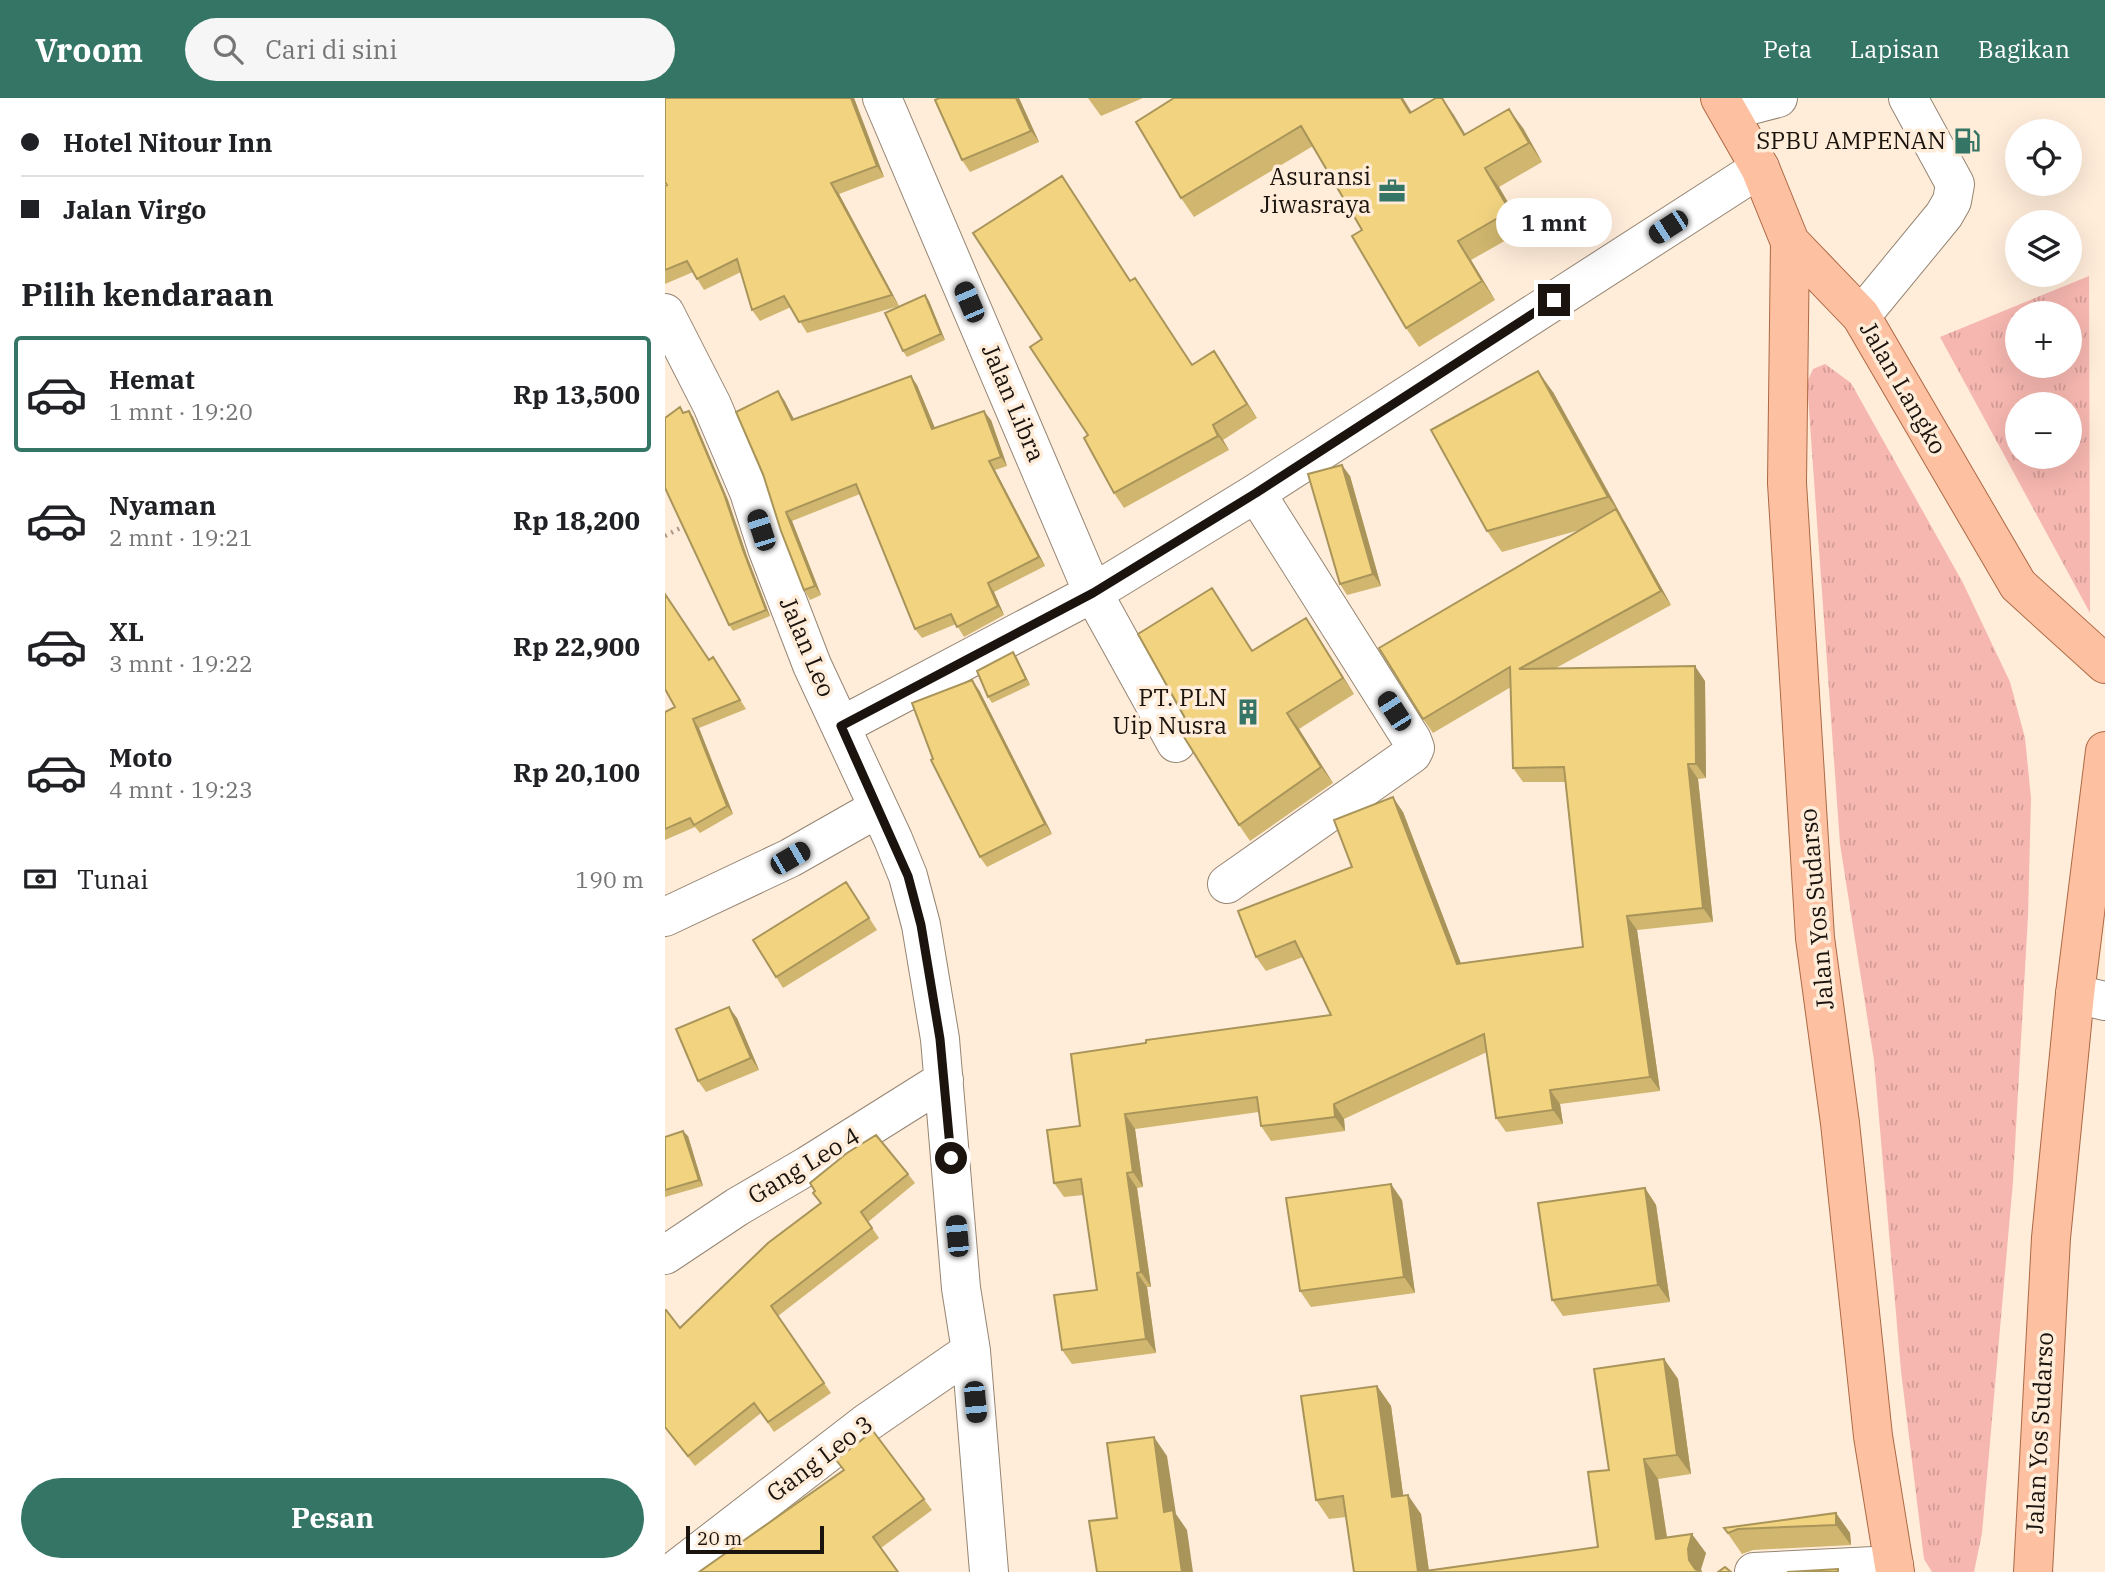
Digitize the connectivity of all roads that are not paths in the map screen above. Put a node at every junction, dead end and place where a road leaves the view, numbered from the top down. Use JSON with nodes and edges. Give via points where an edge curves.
{"nodes":[{"id":1,"x":882,"y":98,"type":"edge"},
{"id":2,"x":1778,"y":98,"type":"edge"},
{"id":3,"x":1908,"y":98,"type":"edge"},
{"id":4,"x":1724,"y":104,"type":"edge"},
{"id":5,"x":1759,"y":167,"type":"junction"},
{"id":6,"x":1790,"y":242,"type":"junction"},
{"id":7,"x":665,"y":313,"type":"edge"},
{"id":8,"x":1861,"y":316,"type":"junction"},
{"id":9,"x":1256,"y":493,"type":"junction"},
{"id":10,"x":1093,"y":593,"type":"junction"},
{"id":11,"x":2105,"y":664,"type":"edge"},
{"id":12,"x":841,"y":726,"type":"junction"},
{"id":13,"x":1176,"y":743,"type":"dead end"},
{"id":14,"x":2105,"y":751,"type":"edge"},
{"id":15,"x":878,"y":808,"type":"junction"},
{"id":16,"x":1227,"y":884,"type":"dead end"},
{"id":17,"x":665,"y":917,"type":"edge"},
{"id":18,"x":2090,"y":997,"type":"edge"},
{"id":19,"x":944,"y":1080,"type":"junction"},
{"id":20,"x":665,"y":1255,"type":"edge"},
{"id":21,"x":971,"y":1351,"type":"junction"},
{"id":22,"x":1895,"y":1569,"type":"edge"},
{"id":23,"x":1733,"y":1570,"type":"edge"},
{"id":24,"x":673,"y":1572,"type":"edge"},
{"id":25,"x":989,"y":1572,"type":"edge"},
{"id":26,"x":2033,"y":1572,"type":"edge"}],
"edges":[{"from":1,"to":10,"type":"street","name":"Jalan Libra"},
{"from":2,"to":4,"type":"street"},
{"from":3,"to":8,"type":"street","via":[[1955,184],[1952,201]]},
{"from":4,"to":5,"type":"main road","name":"Jalan Langko"},
{"from":5,"to":6,"type":"main road","name":"Jalan Langko"},
{"from":5,"to":9,"type":"street"},
{"from":6,"to":8,"type":"main road","name":"Jalan Langko"},
{"from":6,"to":22,"type":"main road","name":"Jalan Yos Sudarso","via":[[1787,483],[1815,938],[1873,1436]]},
{"from":7,"to":12,"type":"street","name":"Jalan Leo","via":[[744,480],[812,665]]},
{"from":8,"to":11,"type":"main road","name":"Jalan Langko","via":[[2018,584]]},
{"from":9,"to":10,"type":"street"},
{"from":9,"to":16,"type":"street","via":[[1397,708],[1415,748]]},
{"from":10,"to":12,"type":"street"},
{"from":10,"to":13,"type":"street","name":"Jalan Libra"},
{"from":12,"to":15,"type":"street","name":"Jalan Leo"},
{"from":14,"to":18,"type":"main road","name":"Jalan Yos Sudarso"},
{"from":15,"to":17,"type":"street","via":[[790,858]]},
{"from":15,"to":19,"type":"street","name":"Jalan Leo","via":[[908,876],[921,925]]},
{"from":18,"to":26,"type":"main road","name":"Jalan Yos Sudarso","via":[[2051,1238]]},
{"from":19,"to":20,"type":"street","name":"Gang Leo 4"},
{"from":19,"to":21,"type":"street","name":"Jalan Leo","via":[[961,1289]]},
{"from":21,"to":24,"type":"street","name":"Gang Leo 3","via":[[865,1424]]},
{"from":21,"to":25,"type":"street","name":"Jalan Leo"},
{"from":22,"to":23,"type":"street"}]}
